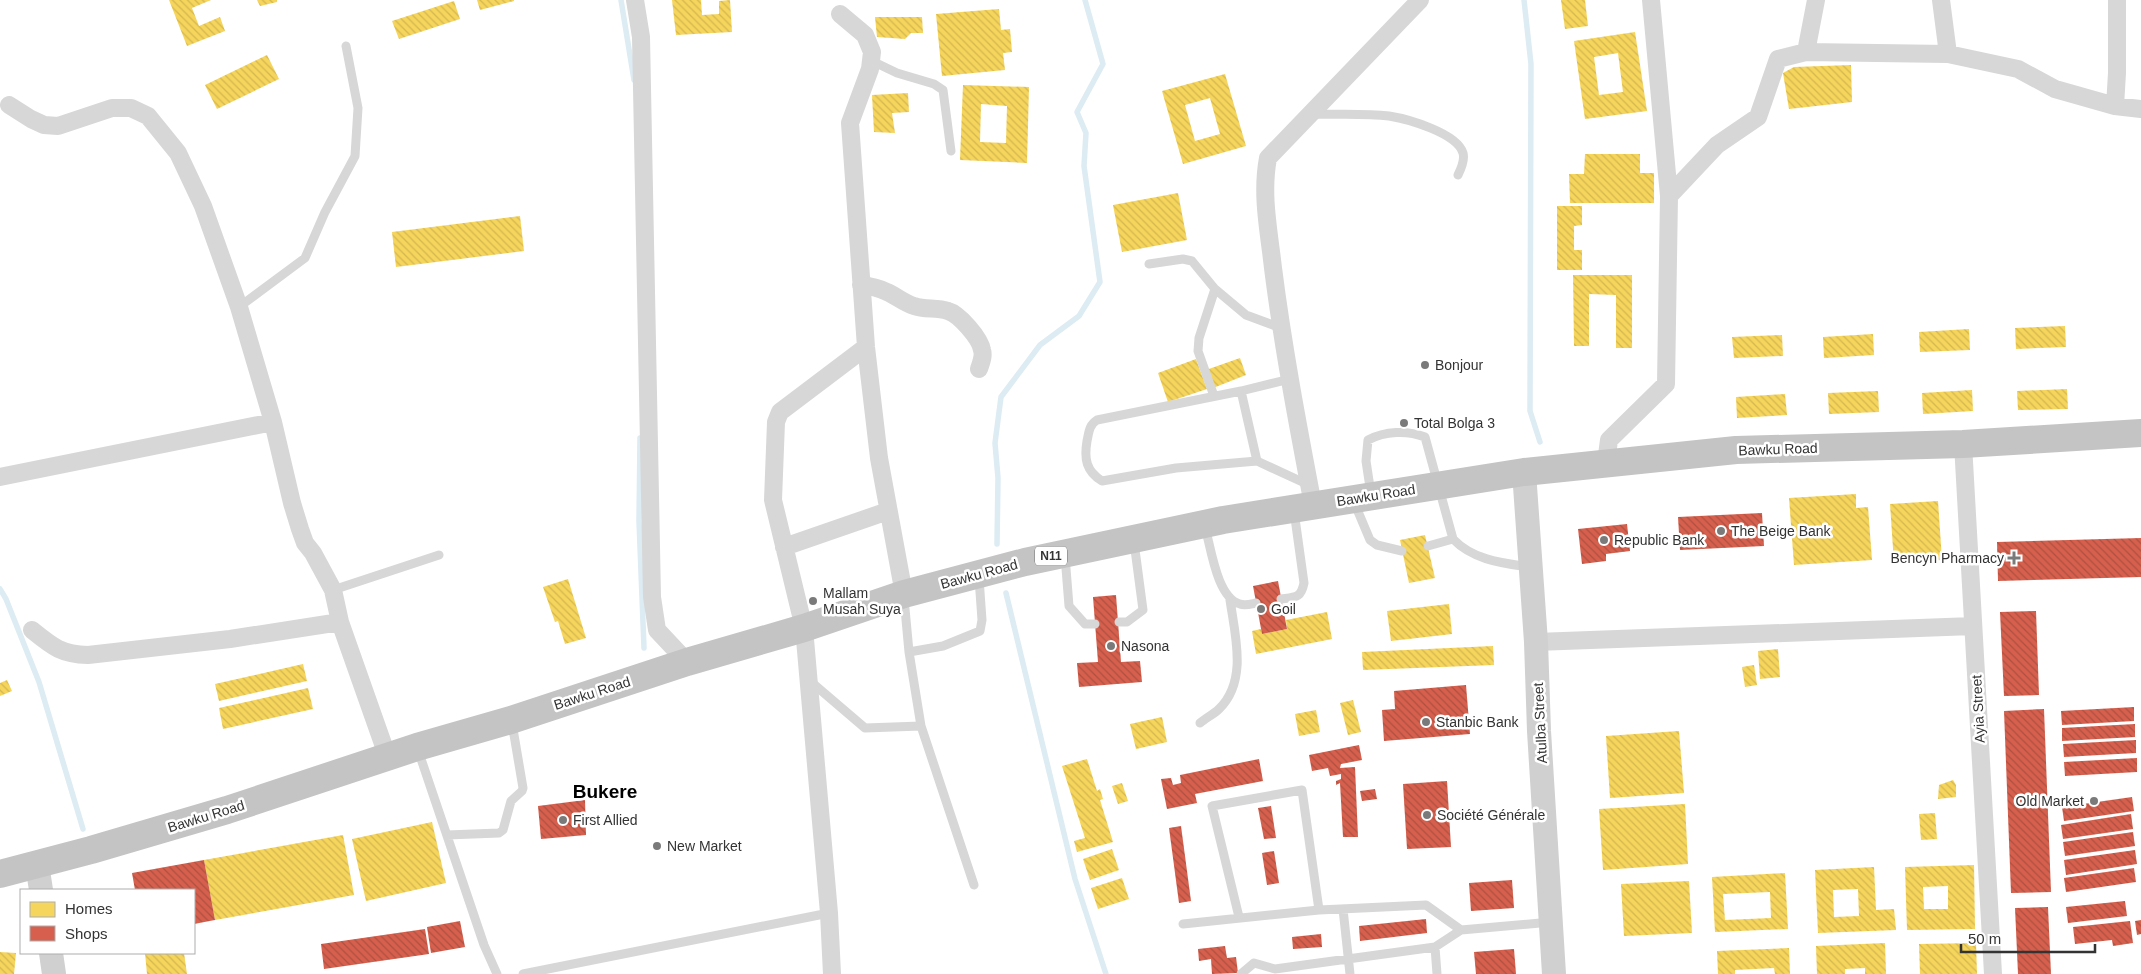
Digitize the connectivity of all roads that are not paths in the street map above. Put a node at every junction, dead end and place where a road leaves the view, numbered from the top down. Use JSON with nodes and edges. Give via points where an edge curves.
{"nodes":[{"id":1,"x":635,"y":0,"type":"edge"},
{"id":2,"x":1420,"y":0,"type":"edge"},
{"id":3,"x":1651,"y":0,"type":"edge"},
{"id":4,"x":1816,"y":0,"type":"edge"},
{"id":5,"x":1941,"y":0,"type":"edge"},
{"id":6,"x":2117,"y":0,"type":"edge"},
{"id":7,"x":840,"y":14,"type":"dead end"},
{"id":8,"x":346,"y":46,"type":"dead end"},
{"id":9,"x":1806,"y":52,"type":"junction"},
{"id":10,"x":1948,"y":54,"type":"junction"},
{"id":11,"x":872,"y":61,"type":"junction"},
{"id":12,"x":9,"y":105,"type":"dead end"},
{"id":13,"x":2114,"y":106,"type":"junction"},
{"id":14,"x":2141,"y":109,"type":"edge"},
{"id":15,"x":1311,"y":114,"type":"junction"},
{"id":16,"x":951,"y":151,"type":"dead end"},
{"id":17,"x":1458,"y":175,"type":"dead end"},
{"id":18,"x":1670,"y":196,"type":"junction"},
{"id":19,"x":1149,"y":264,"type":"dead end"},
{"id":20,"x":861,"y":285,"type":"junction"},
{"id":21,"x":1215,"y":289,"type":"junction"},
{"id":22,"x":239,"y":307,"type":"junction"},
{"id":23,"x":1281,"y":328,"type":"junction"},
{"id":24,"x":866,"y":348,"type":"junction"},
{"id":25,"x":979,"y":369,"type":"dead end"},
{"id":26,"x":1290,"y":378,"type":"junction"},
{"id":27,"x":1241,"y":391,"type":"junction"},
{"id":28,"x":1214,"y":396,"type":"junction"},
{"id":29,"x":273,"y":422,"type":"junction"},
{"id":30,"x":2141,"y":432,"type":"edge"},
{"id":31,"x":1963,"y":444,"type":"junction"},
{"id":32,"x":1257,"y":461,"type":"junction"},
{"id":33,"x":1606,"y":463,"type":"junction"},
{"id":34,"x":1524,"y":472,"type":"junction"},
{"id":35,"x":0,"y":477,"type":"edge"},
{"id":36,"x":1438,"y":486,"type":"junction"},
{"id":37,"x":1362,"y":497,"type":"junction"},
{"id":38,"x":1305,"y":499,"type":"junction"},
{"id":39,"x":888,"y":511,"type":"junction"},
{"id":40,"x":1204,"y":524,"type":"junction"},
{"id":41,"x":1134,"y":539,"type":"junction"},
{"id":42,"x":1453,"y":539,"type":"junction"},
{"id":43,"x":1428,"y":546,"type":"dead end"},
{"id":44,"x":784,"y":547,"type":"junction"},
{"id":45,"x":1402,"y":551,"type":"dead end"},
{"id":46,"x":1064,"y":553,"type":"junction"},
{"id":47,"x":439,"y":555,"type":"dead end"},
{"id":48,"x":1530,"y":567,"type":"junction"},
{"id":49,"x":978,"y":573,"type":"junction"},
{"id":50,"x":333,"y":590,"type":"junction"},
{"id":51,"x":904,"y":594,"type":"junction"},
{"id":52,"x":1281,"y":599,"type":"dead end"},
{"id":53,"x":1230,"y":600,"type":"junction"},
{"id":54,"x":1256,"y":603,"type":"dead end"},
{"id":55,"x":340,"y":622,"type":"junction"},
{"id":56,"x":1119,"y":622,"type":"dead end"},
{"id":57,"x":1095,"y":624,"type":"dead end"},
{"id":58,"x":1973,"y":626,"type":"junction"},
{"id":59,"x":804,"y":628,"type":"junction"},
{"id":60,"x":32,"y":630,"type":"dead end"},
{"id":61,"x":1536,"y":642,"type":"junction"},
{"id":62,"x":908,"y":652,"type":"junction"},
{"id":63,"x":687,"y":662,"type":"junction"},
{"id":64,"x":808,"y":680,"type":"junction"},
{"id":65,"x":511,"y":720,"type":"junction"},
{"id":66,"x":1200,"y":723,"type":"dead end"},
{"id":67,"x":921,"y":726,"type":"junction"},
{"id":68,"x":417,"y":747,"type":"junction"},
{"id":69,"x":388,"y":758,"type":"junction"},
{"id":70,"x":447,"y":835,"type":"junction"},
{"id":71,"x":0,"y":874,"type":"edge"},
{"id":72,"x":39,"y":877,"type":"edge"},
{"id":73,"x":974,"y":885,"type":"dead end"},
{"id":74,"x":1343,"y":909,"type":"junction"},
{"id":75,"x":1319,"y":910,"type":"junction"},
{"id":76,"x":829,"y":913,"type":"junction"},
{"id":77,"x":1239,"y":917,"type":"junction"},
{"id":78,"x":1551,"y":922,"type":"junction"},
{"id":79,"x":1183,"y":924,"type":"dead end"},
{"id":80,"x":1461,"y":930,"type":"junction"},
{"id":81,"x":1435,"y":947,"type":"junction"},
{"id":82,"x":51,"y":954,"type":"edge"},
{"id":83,"x":1348,"y":959,"type":"junction"},
{"id":84,"x":1276,"y":971,"type":"edge"},
{"id":85,"x":54,"y":974,"type":"edge"},
{"id":86,"x":497,"y":974,"type":"edge"},
{"id":87,"x":523,"y":974,"type":"edge"},
{"id":88,"x":832,"y":974,"type":"edge"},
{"id":89,"x":1240,"y":974,"type":"edge"},
{"id":90,"x":1350,"y":974,"type":"edge"},
{"id":91,"x":1437,"y":974,"type":"edge"},
{"id":92,"x":1554,"y":974,"type":"edge"},
{"id":93,"x":1993,"y":974,"type":"edge"}],
"edges":[{"from":1,"to":63,"type":"street","via":[[641,37],[652,597],[657,630]]},
{"from":2,"to":15,"type":"street"},
{"from":3,"to":18,"type":"street"},
{"from":4,"to":9,"type":"street"},
{"from":5,"to":10,"type":"street"},
{"from":6,"to":13,"type":"street"},
{"from":7,"to":11,"type":"street","via":[[865,35]]},
{"from":8,"to":22,"type":"lane","via":[[358,108],[354,156],[305,258]]},
{"from":9,"to":10,"type":"street"},
{"from":9,"to":18,"type":"street","via":[[1778,59],[1758,117],[1717,145]]},
{"from":10,"to":13,"type":"street","via":[[2018,69],[2055,89]]},
{"from":11,"to":16,"type":"lane","via":[[943,90]]},
{"from":11,"to":20,"type":"street","via":[[850,123]]},
{"from":12,"to":22,"type":"street","via":[[44,125],[58,126],[112,108],[132,108],[148,116],[178,153],[204,206]]},
{"from":13,"to":14,"type":"street"},
{"from":15,"to":17,"type":"lane","via":[[1390,116],[1417,123],[1455,140],[1463,153],[1463,165]]},
{"from":15,"to":23,"type":"street","via":[[1268,158],[1265,176],[1265,200]]},
{"from":18,"to":33,"type":"street","via":[[1666,384],[1608,440]]},
{"from":19,"to":21,"type":"lane","via":[[1183,259],[1192,261]]},
{"from":20,"to":24,"type":"street"},
{"from":20,"to":25,"type":"street","via":[[886,291],[915,307],[951,312],[979,342],[982,350]]},
{"from":21,"to":23,"type":"lane","via":[[1246,315]]},
{"from":21,"to":28,"type":"lane","via":[[1198,351]]},
{"from":22,"to":29,"type":"street"},
{"from":23,"to":26,"type":"street"},
{"from":24,"to":39,"type":"street"},
{"from":24,"to":44,"type":"street","via":[[780,412],[776,422],[773,500]]},
{"from":26,"to":27,"type":"lane"},
{"from":26,"to":38,"type":"street"},
{"from":27,"to":28,"type":"lane"},
{"from":27,"to":32,"type":"lane"},
{"from":28,"to":32,"type":"lane","via":[[1097,420],[1090,428],[1085,455],[1087,466],[1102,481],[1176,468]]},
{"from":29,"to":35,"type":"street"},
{"from":29,"to":50,"type":"street","via":[[305,543]]},
{"from":30,"to":31,"type":"highway","name":"Bawku Road","number":"N11"},
{"from":31,"to":33,"type":"highway","name":"Bawku Road","number":"N11","via":[[1736,450]]},
{"from":31,"to":58,"type":"street","name":"Ayia Street"},
{"from":32,"to":38,"type":"lane"},
{"from":33,"to":34,"type":"highway","name":"Bawku Road","number":"N11"},
{"from":34,"to":36,"type":"highway","name":"Bawku Road","number":"N11"},
{"from":34,"to":48,"type":"street","name":"Atulba Street"},
{"from":36,"to":37,"type":"highway","name":"Bawku Road","number":"N11"},
{"from":36,"to":37,"type":"lane","via":[[1425,437],[1403,432],[1380,434],[1368,440]]},
{"from":36,"to":42,"type":"lane"},
{"from":37,"to":38,"type":"highway","name":"Bawku Road","number":"N11"},
{"from":37,"to":45,"type":"lane","via":[[1370,540]]},
{"from":38,"to":40,"type":"highway","name":"Bawku Road","number":"N11"},
{"from":38,"to":52,"type":"lane","via":[[1302,592]]},
{"from":39,"to":44,"type":"street"},
{"from":39,"to":51,"type":"street"},
{"from":40,"to":41,"type":"highway","name":"Bawku Road","number":"N11"},
{"from":40,"to":53,"type":"lane","via":[[1222,588]]},
{"from":41,"to":46,"type":"highway","name":"Bawku Road","number":"N11"},
{"from":41,"to":56,"type":"lane","via":[[1143,610],[1127,622]]},
{"from":42,"to":43,"type":"lane"},
{"from":42,"to":48,"type":"lane","via":[[1460,547],[1491,561]]},
{"from":44,"to":59,"type":"street"},
{"from":46,"to":49,"type":"highway","name":"Bawku Road","number":"N11"},
{"from":46,"to":57,"type":"lane","via":[[1069,606],[1085,624]]},
{"from":47,"to":50,"type":"lane"},
{"from":48,"to":61,"type":"street","name":"Atulba Street"},
{"from":49,"to":51,"type":"highway","name":"Bawku Road","number":"N11"},
{"from":49,"to":62,"type":"lane","via":[[980,631],[944,646]]},
{"from":50,"to":55,"type":"street"},
{"from":51,"to":59,"type":"highway","name":"Bawku Road","number":"N11"},
{"from":51,"to":62,"type":"lane"},
{"from":53,"to":54,"type":"lane","via":[[1242,605]]},
{"from":53,"to":66,"type":"lane","via":[[1238,670],[1232,692],[1220,709]]},
{"from":55,"to":60,"type":"street","via":[[230,639],[88,655],[61,652]]},
{"from":55,"to":69,"type":"street"},
{"from":58,"to":61,"type":"street"},
{"from":58,"to":93,"type":"street","name":"Ayia Street"},
{"from":59,"to":63,"type":"highway","name":"Bawku Road","number":"N11"},
{"from":59,"to":64,"type":"street"},
{"from":61,"to":78,"type":"street","name":"Atulba Street"},
{"from":62,"to":67,"type":"lane"},
{"from":63,"to":65,"type":"highway","name":"Bawku Road","number":"N11"},
{"from":64,"to":67,"type":"lane","via":[[865,728]]},
{"from":64,"to":76,"type":"street"},
{"from":65,"to":68,"type":"highway","name":"Bawku Road","number":"N11"},
{"from":65,"to":70,"type":"lane","via":[[523,788],[511,801],[503,830],[499,833]]},
{"from":67,"to":73,"type":"lane"},
{"from":68,"to":69,"type":"highway","name":"Bawku Road","number":"N11"},
{"from":68,"to":70,"type":"lane"},
{"from":69,"to":72,"type":"highway","name":"Bawku Road","number":"N11","via":[[227,810]]},
{"from":70,"to":86,"type":"lane"},
{"from":71,"to":72,"type":"highway","name":"Bawku Road","number":"N11"},
{"from":74,"to":75,"type":"lane"},
{"from":74,"to":80,"type":"lane","via":[[1426,904]]},
{"from":74,"to":83,"type":"lane"},
{"from":75,"to":77,"type":"lane"},
{"from":75,"to":77,"type":"lane","via":[[1302,790],[1212,806]]},
{"from":76,"to":87,"type":"lane"},
{"from":76,"to":88,"type":"street"},
{"from":77,"to":79,"type":"lane"},
{"from":78,"to":80,"type":"lane"},
{"from":78,"to":92,"type":"street","name":"Atulba Street"},
{"from":80,"to":81,"type":"lane"},
{"from":81,"to":83,"type":"lane"},
{"from":81,"to":91,"type":"lane"},
{"from":82,"to":85,"type":"street"},
{"from":83,"to":84,"type":"lane"},
{"from":83,"to":90,"type":"lane"},
{"from":84,"to":89,"type":"lane","via":[[1254,963]]}]}
